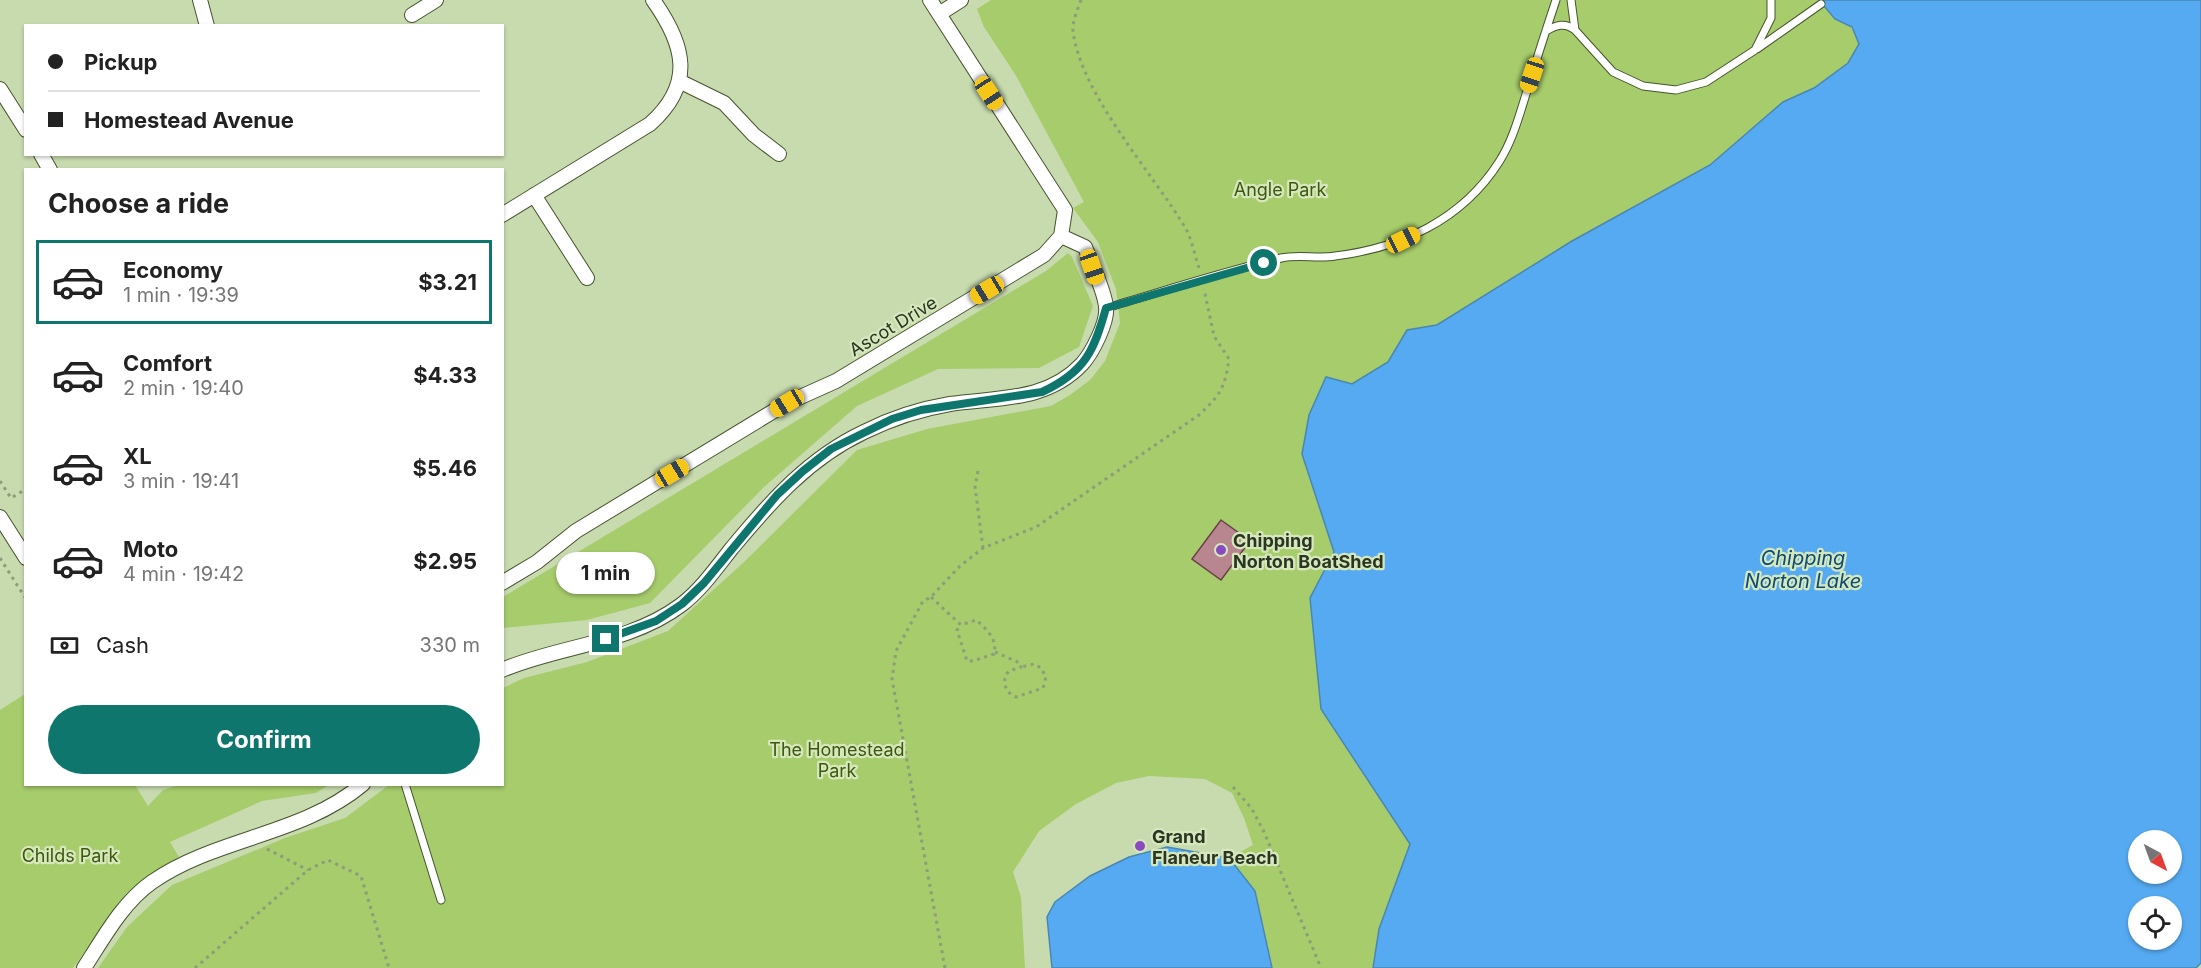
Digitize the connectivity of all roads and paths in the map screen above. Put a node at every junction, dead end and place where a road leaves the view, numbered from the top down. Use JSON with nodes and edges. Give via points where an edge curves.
{"nodes":[{"id":1,"x":200,"y":0,"type":"edge"},
{"id":2,"x":436,"y":0,"type":"edge"},
{"id":3,"x":653,"y":0,"type":"edge"},
{"id":4,"x":930,"y":0,"type":"edge"},
{"id":5,"x":961,"y":0,"type":"edge"},
{"id":6,"x":1081,"y":0,"type":"edge"},
{"id":7,"x":1556,"y":0,"type":"edge"},
{"id":8,"x":1571,"y":0,"type":"edge"},
{"id":9,"x":1771,"y":0,"type":"edge"},
{"id":10,"x":1821,"y":4,"type":"dead end"},
{"id":11,"x":939,"y":14,"type":"junction"},
{"id":12,"x":412,"y":15,"type":"dead end"},
{"id":13,"x":206,"y":24,"type":"edge"},
{"id":14,"x":1575,"y":30,"type":"junction"},
{"id":15,"x":1546,"y":31,"type":"junction"},
{"id":16,"x":1755,"y":50,"type":"junction"},
{"id":17,"x":679,"y":81,"type":"junction"},
{"id":18,"x":0,"y":89,"type":"edge"},
{"id":19,"x":24,"y":127,"type":"edge"},
{"id":20,"x":779,"y":154,"type":"dead end"},
{"id":21,"x":534,"y":195,"type":"junction"},
{"id":22,"x":504,"y":215,"type":"edge"},
{"id":23,"x":1061,"y":236,"type":"junction"},
{"id":24,"x":587,"y":278,"type":"dead end"},
{"id":25,"x":1202,"y":280,"type":"junction"},
{"id":26,"x":1106,"y":308,"type":"junction"},
{"id":27,"x":978,"y":471,"type":"dead end"},
{"id":28,"x":0,"y":481,"type":"edge"},
{"id":29,"x":24,"y":490,"type":"edge"},
{"id":30,"x":0,"y":517,"type":"edge"},
{"id":31,"x":983,"y":548,"type":"junction"},
{"id":32,"x":24,"y":555,"type":"edge"},
{"id":33,"x":0,"y":558,"type":"edge"},
{"id":34,"x":504,"y":582,"type":"edge"},
{"id":35,"x":24,"y":596,"type":"edge"},
{"id":36,"x":931,"y":597,"type":"junction"},
{"id":37,"x":961,"y":625,"type":"junction"},
{"id":38,"x":995,"y":652,"type":"junction"},
{"id":39,"x":1021,"y":667,"type":"junction"},
{"id":40,"x":504,"y":669,"type":"edge"},
{"id":41,"x":360,"y":786,"type":"edge"},
{"id":42,"x":406,"y":786,"type":"edge"},
{"id":43,"x":1233,"y":787,"type":"dead end"},
{"id":44,"x":265,"y":848,"type":"dead end"},
{"id":45,"x":308,"y":870,"type":"junction"},
{"id":46,"x":441,"y":900,"type":"dead end"},
{"id":47,"x":84,"y":968,"type":"edge"},
{"id":48,"x":195,"y":968,"type":"edge"},
{"id":49,"x":389,"y":968,"type":"edge"},
{"id":50,"x":945,"y":968,"type":"edge"},
{"id":51,"x":1321,"y":968,"type":"edge"}],
"edges":[{"from":1,"to":13,"type":"street"},
{"from":2,"to":12,"type":"street"},
{"from":3,"to":17,"type":"street","via":[[680,48]]},
{"from":4,"to":11,"type":"street"},
{"from":5,"to":11,"type":"street"},
{"from":6,"to":25,"type":"path","via":[[1073,29],[1080,57],[1095,91],[1188,232]]},
{"from":7,"to":15,"type":"lane"},
{"from":8,"to":14,"type":"lane"},
{"from":9,"to":16,"type":"lane","via":[[1771,18]]},
{"from":10,"to":16,"type":"lane"},
{"from":11,"to":23,"type":"street","via":[[1065,210]]},
{"from":14,"to":15,"type":"lane","via":[[1561,25]]},
{"from":14,"to":16,"type":"lane","via":[[1613,72],[1643,86],[1676,90],[1706,82]]},
{"from":15,"to":25,"type":"lane","via":[[1511,140],[1478,189],[1456,210],[1434,225],[1373,251],[1284,258]]},
{"from":17,"to":20,"type":"street","via":[[724,103],[754,135]]},
{"from":17,"to":21,"type":"street","via":[[664,112],[650,124]]},
{"from":18,"to":19,"type":"street"},
{"from":21,"to":22,"type":"street"},
{"from":21,"to":24,"type":"street"},
{"from":23,"to":26,"type":"street","via":[[1085,247]]},
{"from":23,"to":34,"type":"street","name":"Ascot Drive","via":[[1044,255],[836,381],[787,403],[576,531]]},
{"from":25,"to":26,"type":"lane"},
{"from":25,"to":31,"type":"path","via":[[1214,336],[1229,359],[1226,382],[1214,401],[1036,527]]},
{"from":26,"to":40,"type":"street","via":[[1097,342],[1083,363],[1057,385],[1042,392],[921,410],[861,433],[831,449],[777,495],[682,604],[626,634],[528,659]]},
{"from":27,"to":31,"type":"path","via":[[975,487]]},
{"from":28,"to":29,"type":"path","via":[[11,498]]},
{"from":30,"to":32,"type":"street"},
{"from":31,"to":36,"type":"path"},
{"from":33,"to":35,"type":"path"},
{"from":36,"to":37,"type":"path"},
{"from":36,"to":50,"type":"path","via":[[923,601],[896,651],[892,679]]},
{"from":37,"to":38,"type":"path","via":[[976,620],[988,631]]},
{"from":37,"to":38,"type":"path","via":[[957,630],[967,661]]},
{"from":38,"to":39,"type":"path","via":[[1018,661]]},
{"from":39,"to":39,"type":"path","via":[[1005,676],[1005,687],[1016,697],[1043,688],[1046,677],[1034,664]]},
{"from":41,"to":47,"type":"street","via":[[333,807],[306,820],[192,860],[151,882],[128,903]]},
{"from":42,"to":46,"type":"lane"},
{"from":43,"to":51,"type":"path","via":[[1252,809],[1264,832]]},
{"from":44,"to":45,"type":"path"},
{"from":45,"to":48,"type":"path"},
{"from":45,"to":49,"type":"path","via":[[328,860],[361,876]]}]}
